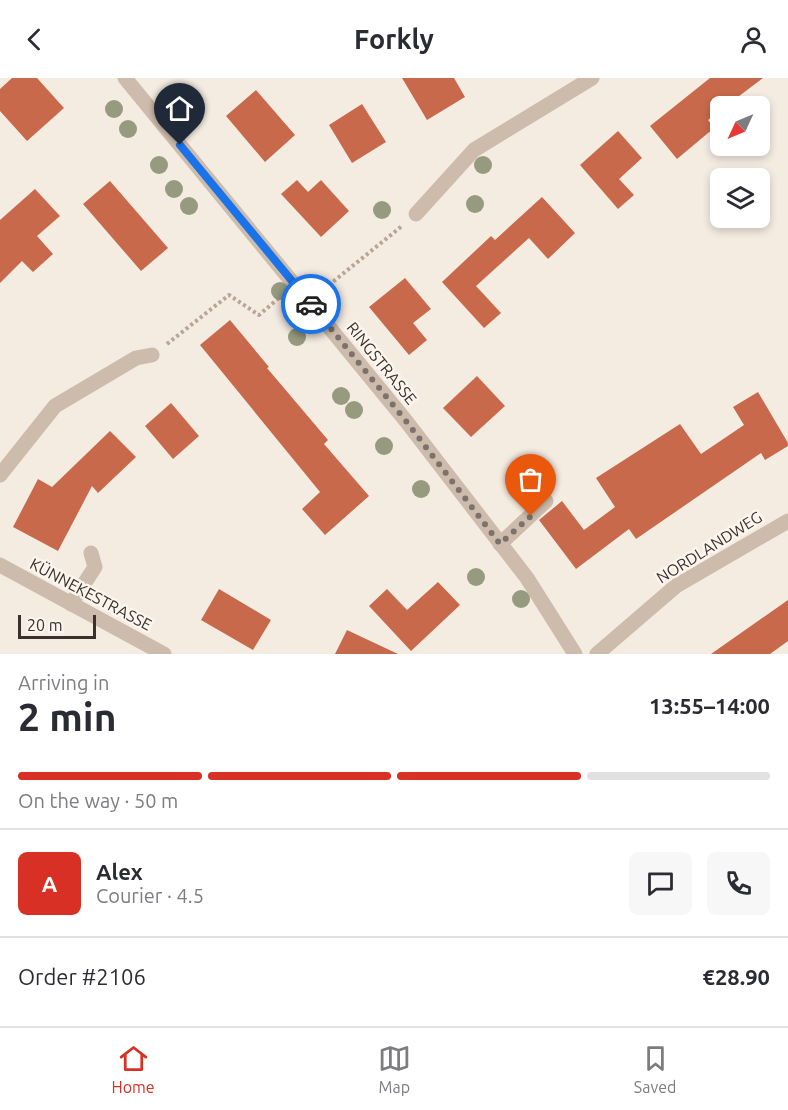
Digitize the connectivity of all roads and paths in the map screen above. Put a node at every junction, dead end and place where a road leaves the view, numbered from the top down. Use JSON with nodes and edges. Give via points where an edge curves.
{"nodes":[{"id":1,"x":125,"y":78,"type":"edge"},
{"id":2,"x":592,"y":78,"type":"edge"},
{"id":3,"x":416,"y":214,"type":"joint"},
{"id":4,"x":294,"y":285,"type":"junction"},
{"id":5,"x":309,"y":302,"type":"junction"},
{"id":6,"x":152,"y":355,"type":"joint"},
{"id":7,"x":0,"y":475,"type":"edge"},
{"id":8,"x":546,"y":501,"type":"dead end"},
{"id":9,"x":788,"y":521,"type":"edge"},
{"id":10,"x":500,"y":544,"type":"junction"},
{"id":11,"x":91,"y":553,"type":"dead end"},
{"id":12,"x":0,"y":565,"type":"edge"},
{"id":13,"x":71,"y":604,"type":"junction"},
{"id":14,"x":164,"y":654,"type":"edge"},
{"id":15,"x":575,"y":654,"type":"edge"},
{"id":16,"x":597,"y":654,"type":"edge"}],
"edges":[{"from":1,"to":4,"type":"street","name":"RINGSTRASSE"},
{"from":2,"to":3,"type":"street","via":[[474,150]]},
{"from":3,"to":5,"type":"path"},
{"from":4,"to":5,"type":"street","name":"RINGSTRASSE"},
{"from":4,"to":6,"type":"path","via":[[259,315],[229,295]]},
{"from":5,"to":10,"type":"street","name":"RINGSTRASSE"},
{"from":6,"to":7,"type":"street","via":[[136,358],[55,406]]},
{"from":8,"to":10,"type":"street"},
{"from":9,"to":16,"type":"street","name":"NORDLANDWEG","via":[[676,586]]},
{"from":10,"to":15,"type":"street","name":"RINGSTRASSE","via":[[527,578]]},
{"from":11,"to":13,"type":"street","via":[[96,567]]},
{"from":12,"to":13,"type":"street","name":"KÜNNEKESTRASSE"},
{"from":13,"to":14,"type":"street","name":"KÜNNEKESTRASSE"}]}
